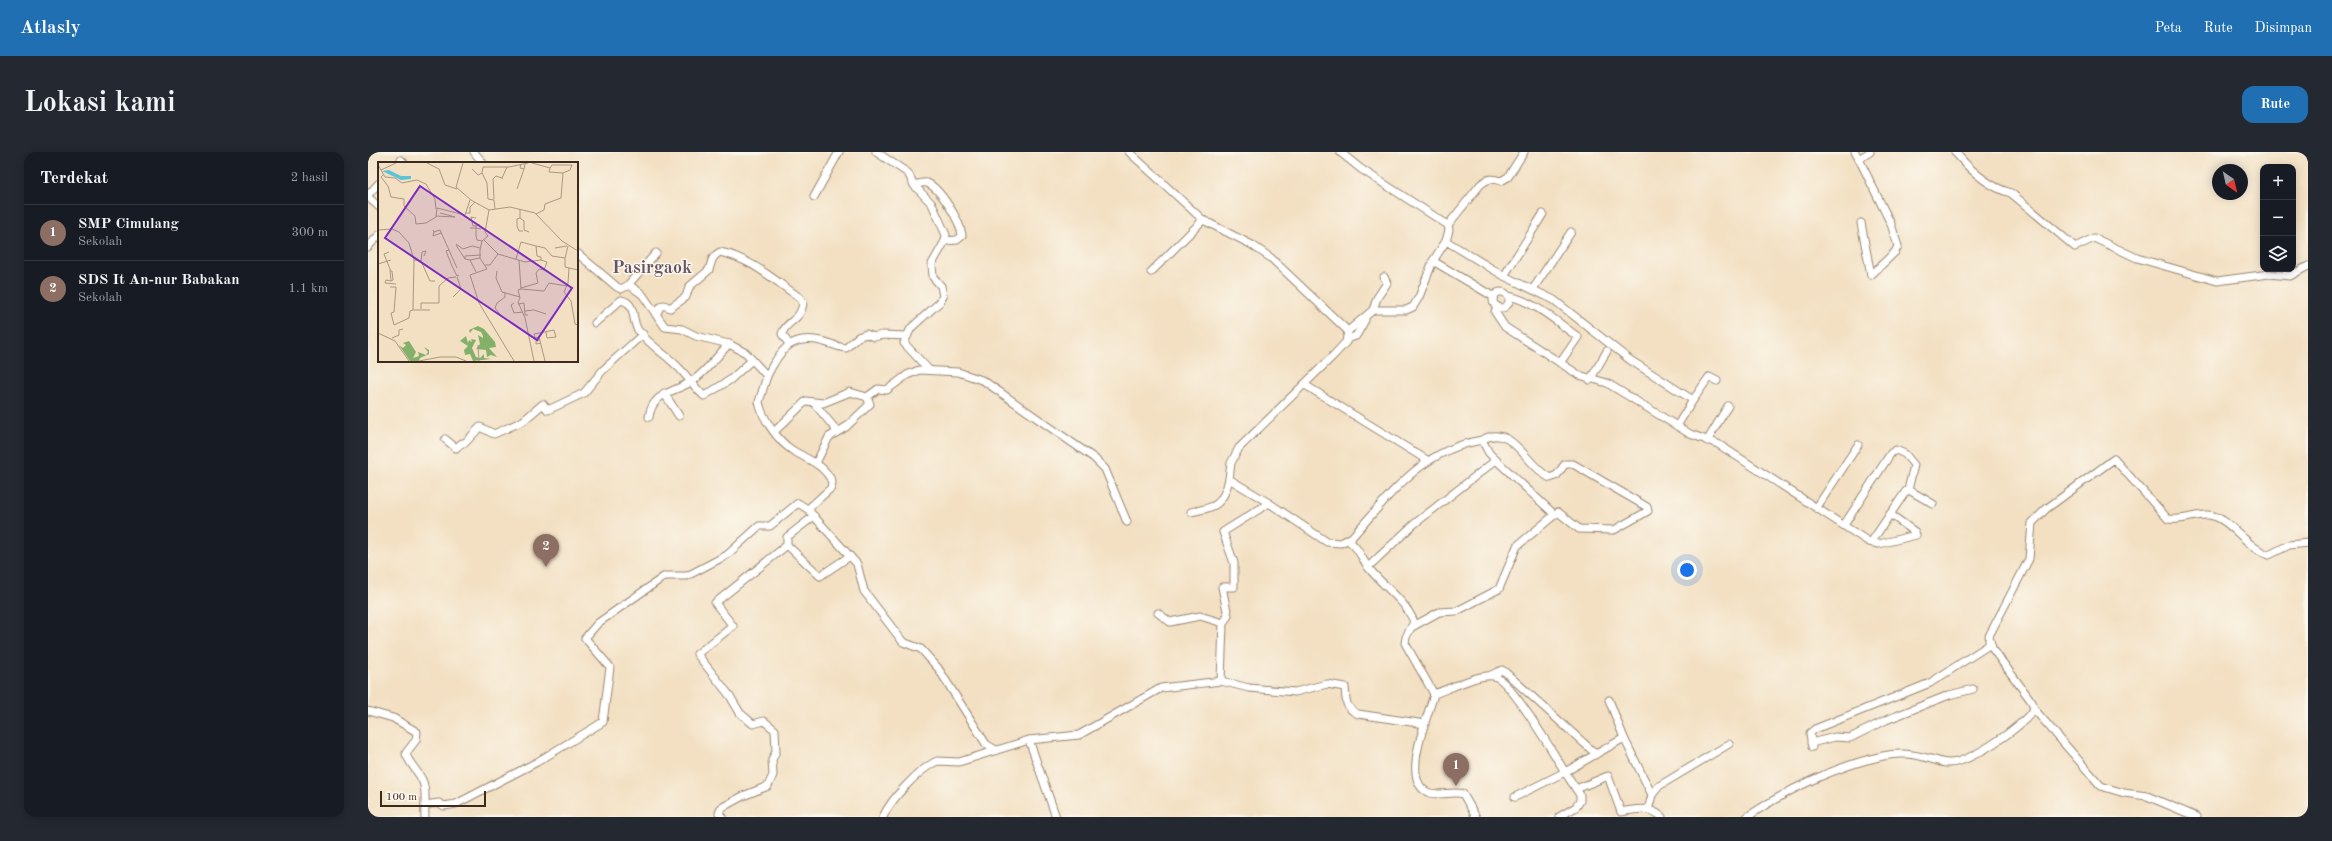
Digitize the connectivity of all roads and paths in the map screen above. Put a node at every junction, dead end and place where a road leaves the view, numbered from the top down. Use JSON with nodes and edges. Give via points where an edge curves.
{"nodes":[{"id":1,"x":474,"y":152,"type":"edge"},
{"id":2,"x":839,"y":152,"type":"edge"},
{"id":3,"x":876,"y":152,"type":"edge"},
{"id":4,"x":1129,"y":152,"type":"edge"},
{"id":5,"x":1340,"y":152,"type":"edge"},
{"id":6,"x":1524,"y":152,"type":"edge"},
{"id":7,"x":1855,"y":152,"type":"edge"},
{"id":8,"x":1870,"y":152,"type":"edge"},
{"id":9,"x":1955,"y":152,"type":"edge"},
{"id":10,"x":1859,"y":159,"type":"junction"},
{"id":11,"x":482,"y":162,"type":"edge"},
{"id":12,"x":378,"y":184,"type":"edge"},
{"id":13,"x":914,"y":185,"type":"junction"},
{"id":14,"x":368,"y":196,"type":"edge"},
{"id":15,"x":814,"y":197,"type":"dead end"},
{"id":16,"x":378,"y":206,"type":"edge"},
{"id":17,"x":1543,"y":214,"type":"dead end"},
{"id":18,"x":1203,"y":220,"type":"junction"},
{"id":19,"x":1861,"y":223,"type":"dead end"},
{"id":20,"x":1448,"y":225,"type":"junction"},
{"id":21,"x":1571,"y":232,"type":"dead end"},
{"id":22,"x":378,"y":236,"type":"edge"},
{"id":23,"x":945,"y":241,"type":"junction"},
{"id":24,"x":1446,"y":241,"type":"junction"},
{"id":25,"x":368,"y":246,"type":"edge"},
{"id":26,"x":656,"y":253,"type":"dead end"},
{"id":27,"x":578,"y":254,"type":"edge"},
{"id":28,"x":1433,"y":261,"type":"junction"},
{"id":29,"x":2308,"y":266,"type":"edge"},
{"id":30,"x":1151,"y":272,"type":"dead end"},
{"id":31,"x":1504,"y":276,"type":"junction"},
{"id":32,"x":1384,"y":277,"type":"dead end"},
{"id":33,"x":627,"y":286,"type":"junction"},
{"id":34,"x":1533,"y":289,"type":"junction"},
{"id":35,"x":1508,"y":296,"type":"junction"},
{"id":36,"x":1494,"y":297,"type":"junction"},
{"id":37,"x":1497,"y":306,"type":"junction"},
{"id":38,"x":1370,"y":313,"type":"junction"},
{"id":39,"x":656,"y":315,"type":"junction"},
{"id":40,"x":595,"y":323,"type":"dead end"},
{"id":41,"x":1348,"y":331,"type":"junction"},
{"id":42,"x":643,"y":334,"type":"junction"},
{"id":43,"x":907,"y":336,"type":"junction"},
{"id":44,"x":1347,"y":339,"type":"junction"},
{"id":45,"x":728,"y":344,"type":"junction"},
{"id":46,"x":789,"y":344,"type":"junction"},
{"id":47,"x":1607,"y":351,"type":"dead end"},
{"id":48,"x":752,"y":360,"type":"junction"},
{"id":49,"x":1560,"y":363,"type":"junction"},
{"id":50,"x":929,"y":370,"type":"junction"},
{"id":51,"x":767,"y":376,"type":"junction"},
{"id":52,"x":1590,"y":380,"type":"junction"},
{"id":53,"x":1717,"y":381,"type":"dead end"},
{"id":54,"x":691,"y":382,"type":"junction"},
{"id":55,"x":1305,"y":385,"type":"junction"},
{"id":56,"x":664,"y":393,"type":"junction"},
{"id":57,"x":867,"y":397,"type":"junction"},
{"id":58,"x":1693,"y":400,"type":"junction"},
{"id":59,"x":814,"y":403,"type":"junction"},
{"id":60,"x":1728,"y":406,"type":"dead end"},
{"id":61,"x":679,"y":416,"type":"dead end"},
{"id":62,"x":649,"y":417,"type":"dead end"},
{"id":63,"x":1676,"y":426,"type":"junction"},
{"id":64,"x":775,"y":431,"type":"junction"},
{"id":65,"x":836,"y":431,"type":"junction"},
{"id":66,"x":445,"y":439,"type":"dead end"},
{"id":67,"x":1482,"y":440,"type":"junction"},
{"id":68,"x":1707,"y":441,"type":"junction"},
{"id":69,"x":1858,"y":445,"type":"dead end"},
{"id":70,"x":1427,"y":460,"type":"junction"},
{"id":71,"x":1496,"y":460,"type":"junction"},
{"id":72,"x":816,"y":463,"type":"junction"},
{"id":73,"x":1229,"y":479,"type":"junction"},
{"id":74,"x":1908,"y":490,"type":"junction"},
{"id":75,"x":1269,"y":503,"type":"junction"},
{"id":76,"x":1933,"y":504,"type":"dead end"},
{"id":77,"x":1817,"y":507,"type":"junction"},
{"id":78,"x":1191,"y":512,"type":"dead end"},
{"id":79,"x":811,"y":513,"type":"junction"},
{"id":80,"x":1554,"y":514,"type":"junction"},
{"id":81,"x":1890,"y":514,"type":"junction"},
{"id":82,"x":1128,"y":522,"type":"dead end"},
{"id":83,"x":1844,"y":525,"type":"junction"},
{"id":84,"x":1352,"y":537,"type":"junction"},
{"id":85,"x":1870,"y":542,"type":"junction"},
{"id":86,"x":2308,"y":542,"type":"edge"},
{"id":87,"x":787,"y":545,"type":"junction"},
{"id":88,"x":850,"y":556,"type":"junction"},
{"id":89,"x":1368,"y":566,"type":"junction"},
{"id":90,"x":1158,"y":613,"type":"dead end"},
{"id":91,"x":1223,"y":623,"type":"junction"},
{"id":92,"x":1412,"y":626,"type":"junction"},
{"id":93,"x":1989,"y":640,"type":"junction"},
{"id":94,"x":1491,"y":675,"type":"junction"},
{"id":95,"x":1221,"y":681,"type":"junction"},
{"id":96,"x":1972,"y":689,"type":"dead end"},
{"id":97,"x":1434,"y":694,"type":"junction"},
{"id":98,"x":1609,"y":700,"type":"dead end"},
{"id":99,"x":2034,"y":709,"type":"junction"},
{"id":100,"x":368,"y":711,"type":"edge"},
{"id":101,"x":1425,"y":724,"type":"junction"},
{"id":102,"x":1624,"y":738,"type":"junction"},
{"id":103,"x":1030,"y":740,"type":"junction"},
{"id":104,"x":1729,"y":744,"type":"dead end"},
{"id":105,"x":996,"y":750,"type":"junction"},
{"id":106,"x":1596,"y":754,"type":"junction"},
{"id":107,"x":1565,"y":772,"type":"junction"},
{"id":108,"x":1576,"y":789,"type":"junction"},
{"id":109,"x":1652,"y":795,"type":"junction"},
{"id":110,"x":1515,"y":797,"type":"dead end"},
{"id":111,"x":425,"y":805,"type":"junction"},
{"id":112,"x":1648,"y":810,"type":"junction"},
{"id":113,"x":425,"y":817,"type":"edge"},
{"id":114,"x":722,"y":817,"type":"edge"},
{"id":115,"x":883,"y":817,"type":"edge"},
{"id":116,"x":1056,"y":817,"type":"edge"},
{"id":117,"x":1476,"y":817,"type":"edge"},
{"id":118,"x":1559,"y":817,"type":"edge"},
{"id":119,"x":1662,"y":817,"type":"edge"},
{"id":120,"x":1747,"y":817,"type":"edge"},
{"id":121,"x":2197,"y":817,"type":"edge"}],
"edges":[{"from":1,"to":11,"type":"street"},
{"from":2,"to":15,"type":"street"},
{"from":3,"to":13,"type":"street","via":[[906,171]]},
{"from":4,"to":18,"type":"street"},
{"from":5,"to":20,"type":"street","via":[[1361,169]]},
{"from":6,"to":20,"type":"street","via":[[1518,164],[1504,180],[1490,178],[1480,185]]},
{"from":7,"to":10,"type":"street"},
{"from":8,"to":10,"type":"street"},
{"from":9,"to":29,"type":"street","via":[[1979,176],[2011,193],[2075,247],[2094,238],[2137,258],[2217,281],[2269,274],[2290,276]]},
{"from":10,"to":19,"type":"street","via":[[1891,224],[1898,246],[1871,275]]},
{"from":12,"to":14,"type":"street"},
{"from":13,"to":23,"type":"street","via":[[932,204],[945,232]]},
{"from":13,"to":23,"type":"street","via":[[930,185],[942,196],[956,219],[962,236],[957,240]]},
{"from":14,"to":16,"type":"street"},
{"from":17,"to":31,"type":"street"},
{"from":18,"to":30,"type":"street"},
{"from":18,"to":41,"type":"street","via":[[1252,244],[1271,258]]},
{"from":20,"to":24,"type":"street"},
{"from":21,"to":34,"type":"street"},
{"from":22,"to":25,"type":"street"},
{"from":23,"to":43,"type":"street","via":[[932,264],[933,277],[941,286],[943,296],[940,302],[911,328]]},
{"from":24,"to":28,"type":"street"},
{"from":24,"to":31,"type":"street"},
{"from":26,"to":33,"type":"street"},
{"from":27,"to":33,"type":"street","via":[[617,287]]},
{"from":28,"to":36,"type":"street"},
{"from":28,"to":38,"type":"street","via":[[1420,296],[1412,307],[1406,310]]},
{"from":31,"to":34,"type":"street"},
{"from":32,"to":38,"type":"street","via":[[1387,283]]},
{"from":33,"to":39,"type":"street","via":[[642,294]]},
{"from":34,"to":58,"type":"street","via":[[1554,300],[1630,360]]},
{"from":35,"to":36,"type":"street","via":[[1499,292]]},
{"from":35,"to":37,"type":"street","via":[[1507,305]]},
{"from":35,"to":49,"type":"street","via":[[1530,304],[1578,337]]},
{"from":36,"to":37,"type":"street"},
{"from":37,"to":49,"type":"street","via":[[1495,312],[1505,327]]},
{"from":38,"to":41,"type":"street"},
{"from":38,"to":44,"type":"street","via":[[1356,336]]},
{"from":39,"to":45,"type":"street","via":[[668,328],[682,329],[698,337]]},
{"from":39,"to":46,"type":"street","via":[[660,307],[670,308],[686,297],[688,288],[709,270],[714,255],[725,253],[761,270],[803,302],[800,314],[783,329],[782,334]]},
{"from":40,"to":42,"type":"street","via":[[621,300],[626,301],[632,307],[634,322]]},
{"from":41,"to":44,"type":"street"},
{"from":42,"to":54,"type":"street"},
{"from":42,"to":66,"type":"street","via":[[602,370],[584,393],[577,397],[548,410],[543,404],[523,421],[494,434],[480,427],[466,444],[462,443],[456,448]]},
{"from":43,"to":46,"type":"street","via":[[874,337],[866,334],[858,337],[846,348],[812,340]]},
{"from":43,"to":50,"type":"street","via":[[904,343]]},
{"from":44,"to":55,"type":"street"},
{"from":45,"to":48,"type":"street","via":[[741,350]]},
{"from":45,"to":54,"type":"street"},
{"from":46,"to":51,"type":"street","via":[[778,354]]},
{"from":47,"to":52,"type":"street"},
{"from":48,"to":51,"type":"street"},
{"from":48,"to":54,"type":"street","via":[[730,380],[705,396]]},
{"from":49,"to":52,"type":"street"},
{"from":50,"to":57,"type":"street","via":[[915,371],[887,390],[878,389]]},
{"from":50,"to":82,"type":"street","via":[[958,372],[984,381],[1088,454],[1105,469]]},
{"from":51,"to":64,"type":"street","via":[[759,404]]},
{"from":52,"to":63,"type":"street","via":[[1613,386]]},
{"from":53,"to":58,"type":"street","via":[[1709,377]]},
{"from":54,"to":56,"type":"street"},
{"from":55,"to":70,"type":"street"},
{"from":55,"to":73,"type":"street","via":[[1239,448],[1231,463]]},
{"from":56,"to":61,"type":"street"},
{"from":56,"to":62,"type":"street","via":[[655,401]]},
{"from":57,"to":59,"type":"street","via":[[850,392],[823,404]]},
{"from":57,"to":65,"type":"street","via":[[870,404],[846,427]]},
{"from":58,"to":63,"type":"street"},
{"from":59,"to":64,"type":"street","via":[[802,403]]},
{"from":59,"to":65,"type":"street"},
{"from":60,"to":68,"type":"street"},
{"from":63,"to":68,"type":"street"},
{"from":64,"to":72,"type":"street","via":[[791,449]]},
{"from":65,"to":72,"type":"street","via":[[828,437]]},
{"from":67,"to":70,"type":"street","via":[[1463,444]]},
{"from":67,"to":71,"type":"street"},
{"from":67,"to":80,"type":"street","via":[[1494,434],[1507,438],[1550,478],[1557,475],[1565,464],[1573,464],[1648,509],[1646,513],[1614,530],[1580,530],[1560,512]]},
{"from":68,"to":77,"type":"street","via":[[1718,444]]},
{"from":69,"to":77,"type":"street"},
{"from":70,"to":84,"type":"street"},
{"from":71,"to":80,"type":"street"},
{"from":71,"to":89,"type":"street","via":[[1413,525]]},
{"from":72,"to":79,"type":"street","via":[[824,470],[832,485],[810,507]]},
{"from":73,"to":75,"type":"street"},
{"from":73,"to":78,"type":"street","via":[[1226,492],[1218,503],[1210,508]]},
{"from":74,"to":76,"type":"street"},
{"from":74,"to":81,"type":"street"},
{"from":74,"to":83,"type":"street","via":[[1914,465],[1905,454],[1896,450],[1891,453]]},
{"from":75,"to":84,"type":"street","via":[[1327,542],[1341,543]]},
{"from":75,"to":91,"type":"street","via":[[1223,532],[1234,563],[1234,587],[1222,587],[1228,616]]},
{"from":77,"to":83,"type":"street"},
{"from":79,"to":87,"type":"street","via":[[787,537]]},
{"from":79,"to":88,"type":"street"},
{"from":79,"to":111,"type":"street","via":[[798,503],[770,526],[759,526],[727,555],[687,576],[665,576],[598,623],[584,638],[610,667],[603,722],[537,762],[456,804]]},
{"from":80,"to":92,"type":"street","via":[[1517,546],[1499,589],[1457,611],[1439,612]]},
{"from":81,"to":85,"type":"street"},
{"from":81,"to":85,"type":"street","via":[[1916,535],[1879,544]]},
{"from":83,"to":85,"type":"street"},
{"from":84,"to":89,"type":"street","via":[[1350,542]]},
{"from":86,"to":93,"type":"street","via":[[2268,555],[2250,545],[2230,524],[2208,515],[2180,520],[2168,519],[2114,459],[2032,522],[2029,559],[1992,628]]},
{"from":87,"to":88,"type":"street","via":[[820,576]]},
{"from":87,"to":114,"type":"street","via":[[715,603],[732,626],[697,654],[740,713],[753,724],[764,721],[775,730],[773,775],[768,786],[721,808],[719,813]]},
{"from":88,"to":105,"type":"street","via":[[858,566],[864,591],[905,643],[921,649],[938,668],[986,744]]},
{"from":89,"to":92,"type":"street","via":[[1406,608],[1413,620]]},
{"from":90,"to":91,"type":"street","via":[[1170,622],[1200,616]]},
{"from":91,"to":95,"type":"street"},
{"from":92,"to":97,"type":"street","via":[[1405,643]]},
{"from":93,"to":96,"type":"street","via":[[1989,645],[1977,654],[1930,683],[1822,725],[1810,733],[1811,745],[1835,737],[1850,738],[1886,720],[1949,695]]},
{"from":93,"to":99,"type":"street","via":[[1992,648],[2030,699]]},
{"from":94,"to":97,"type":"street"},
{"from":94,"to":106,"type":"street","via":[[1502,670],[1505,672]]},
{"from":94,"to":107,"type":"street","via":[[1501,679],[1521,704]]},
{"from":95,"to":101,"type":"street","via":[[1248,688],[1295,692],[1326,684],[1345,687],[1346,703],[1350,710],[1358,714]]},
{"from":95,"to":103,"type":"street","via":[[1161,688],[1082,734]]},
{"from":97,"to":101,"type":"street"},
{"from":98,"to":102,"type":"street"},
{"from":99,"to":120,"type":"street","via":[[2016,728],[1995,743],[1951,763],[1908,753],[1882,756],[1799,787]]},
{"from":99,"to":121,"type":"street","via":[[2101,786],[2147,796]]},
{"from":100,"to":111,"type":"street","via":[[393,718],[417,732],[416,740],[406,756],[424,783]]},
{"from":101,"to":117,"type":"street","via":[[1416,765],[1416,779],[1419,785],[1429,793],[1464,794]]},
{"from":102,"to":106,"type":"street"},
{"from":102,"to":109,"type":"street"},
{"from":103,"to":105,"type":"street"},
{"from":103,"to":116,"type":"street"},
{"from":104,"to":109,"type":"street","via":[[1663,783]]},
{"from":105,"to":115,"type":"street","via":[[959,762],[932,763],[893,801]]},
{"from":106,"to":107,"type":"street"},
{"from":107,"to":108,"type":"street"},
{"from":107,"to":110,"type":"street"},
{"from":108,"to":112,"type":"street","via":[[1607,776],[1620,811]]},
{"from":108,"to":118,"type":"street","via":[[1580,797],[1579,805]]},
{"from":109,"to":112,"type":"street"},
{"from":111,"to":113,"type":"street"},
{"from":112,"to":119,"type":"street"}]}
